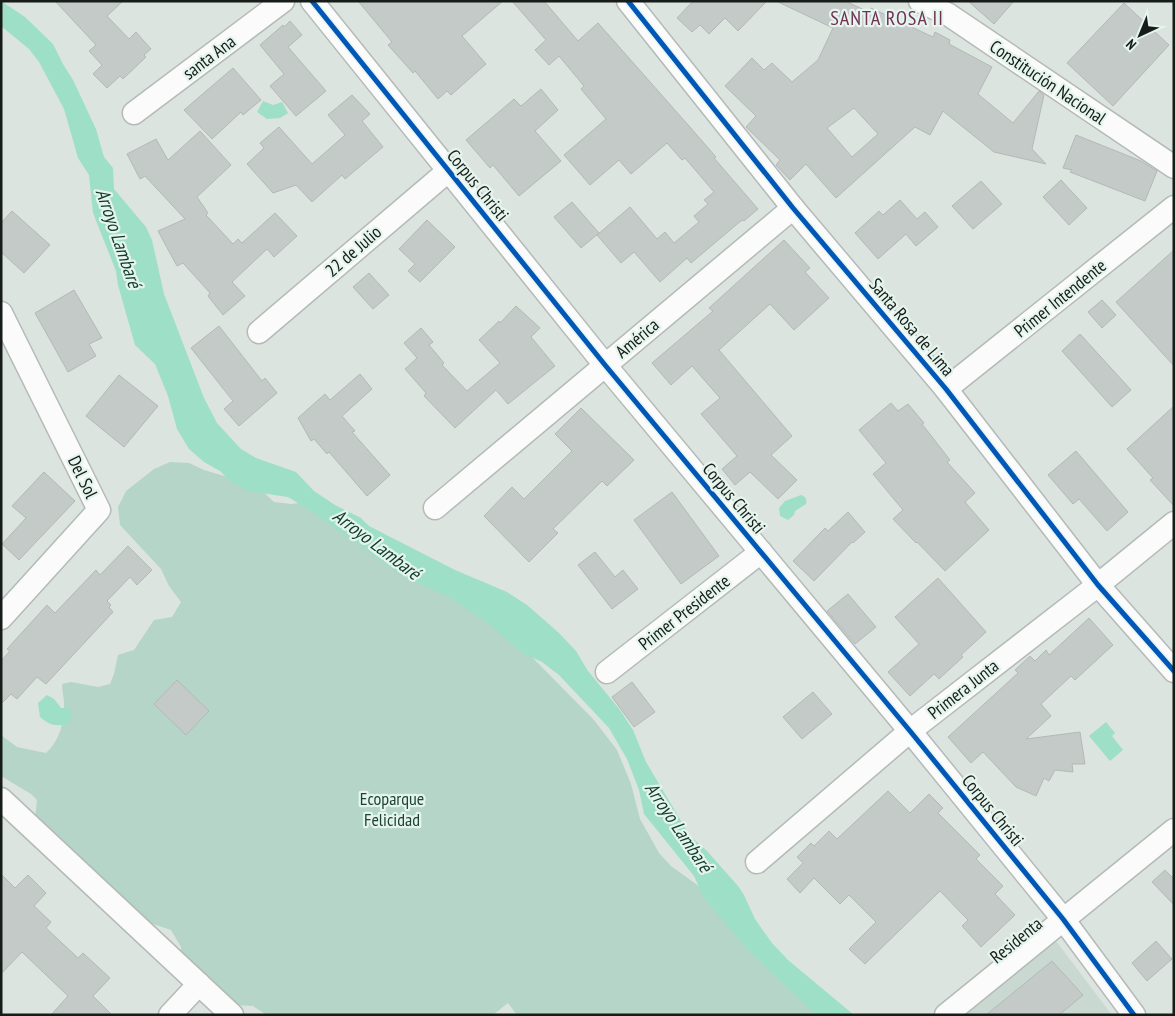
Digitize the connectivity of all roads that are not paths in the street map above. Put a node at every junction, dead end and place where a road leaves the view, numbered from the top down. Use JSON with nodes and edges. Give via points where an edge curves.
{"nodes":[{"id":1,"x":283,"y":1,"type":"edge"},
{"id":2,"x":312,"y":1,"type":"edge"},
{"id":3,"x":628,"y":1,"type":"edge"},
{"id":4,"x":920,"y":1,"type":"edge"},
{"id":5,"x":134,"y":113,"type":"dead end"},
{"id":6,"x":1174,"y":167,"type":"edge"},
{"id":7,"x":448,"y":170,"type":"junction"},
{"id":8,"x":1174,"y":207,"type":"edge"},
{"id":9,"x":793,"y":208,"type":"junction"},
{"id":10,"x":1,"y":313,"type":"edge"},
{"id":11,"x":259,"y":332,"type":"dead end"},
{"id":12,"x":605,"y":365,"type":"junction"},
{"id":13,"x":946,"y":389,"type":"junction"},
{"id":14,"x":435,"y":508,"type":"dead end"},
{"id":15,"x":1174,"y":523,"type":"edge"},
{"id":16,"x":761,"y":552,"type":"junction"},
{"id":17,"x":1098,"y":585,"type":"junction"},
{"id":18,"x":1,"y":618,"type":"edge"},
{"id":19,"x":1174,"y":671,"type":"edge"},
{"id":20,"x":607,"y":672,"type":"dead end"},
{"id":21,"x":910,"y":731,"type":"junction"},
{"id":22,"x":1,"y":799,"type":"edge"},
{"id":23,"x":1174,"y":830,"type":"edge"},
{"id":24,"x":757,"y":862,"type":"dead end"},
{"id":25,"x":1063,"y":919,"type":"junction"},
{"id":26,"x":199,"y":984,"type":"junction"},
{"id":27,"x":946,"y":1014,"type":"edge"},
{"id":28,"x":170,"y":1015,"type":"edge"},
{"id":29,"x":232,"y":1015,"type":"edge"},
{"id":30,"x":1134,"y":1015,"type":"edge"}],
"edges":[{"from":1,"to":5,"type":"street","name":"santa Ana"},
{"from":2,"to":7,"type":"street","name":"Corpus Christi"},
{"from":3,"to":9,"type":"street","name":"Santa Rosa de Lima"},
{"from":4,"to":6,"type":"street","name":"Constitución Nacional","via":[[949,15]]},
{"from":7,"to":11,"type":"street","name":"22 de Julio"},
{"from":7,"to":12,"type":"street","name":"Corpus Christi"},
{"from":8,"to":13,"type":"street","name":"Primer Intendente"},
{"from":9,"to":12,"type":"street","name":"América"},
{"from":9,"to":13,"type":"street","name":"Santa Rosa de Lima"},
{"from":10,"to":18,"type":"street","name":"Del Sol","via":[[99,510]]},
{"from":12,"to":14,"type":"street","name":"América"},
{"from":12,"to":16,"type":"street","name":"Corpus Christi"},
{"from":13,"to":17,"type":"street","name":"Santa Rosa de Lima"},
{"from":15,"to":17,"type":"street","name":"Primera Junta"},
{"from":16,"to":20,"type":"street","name":"Primer Presidente"},
{"from":16,"to":21,"type":"street","name":"Corpus Christi"},
{"from":17,"to":19,"type":"street","name":"Santa Rosa de Lima"},
{"from":17,"to":21,"type":"street","name":"Primera Junta"},
{"from":21,"to":24,"type":"street","name":"Primera Junta"},
{"from":21,"to":25,"type":"street","name":"Corpus Christi"},
{"from":22,"to":26,"type":"street"},
{"from":23,"to":25,"type":"street","name":"Residenta"},
{"from":25,"to":27,"type":"street","name":"Residenta"},
{"from":25,"to":30,"type":"street","name":"Corpus Christi"},
{"from":26,"to":28,"type":"street"},
{"from":26,"to":29,"type":"street"}]}
